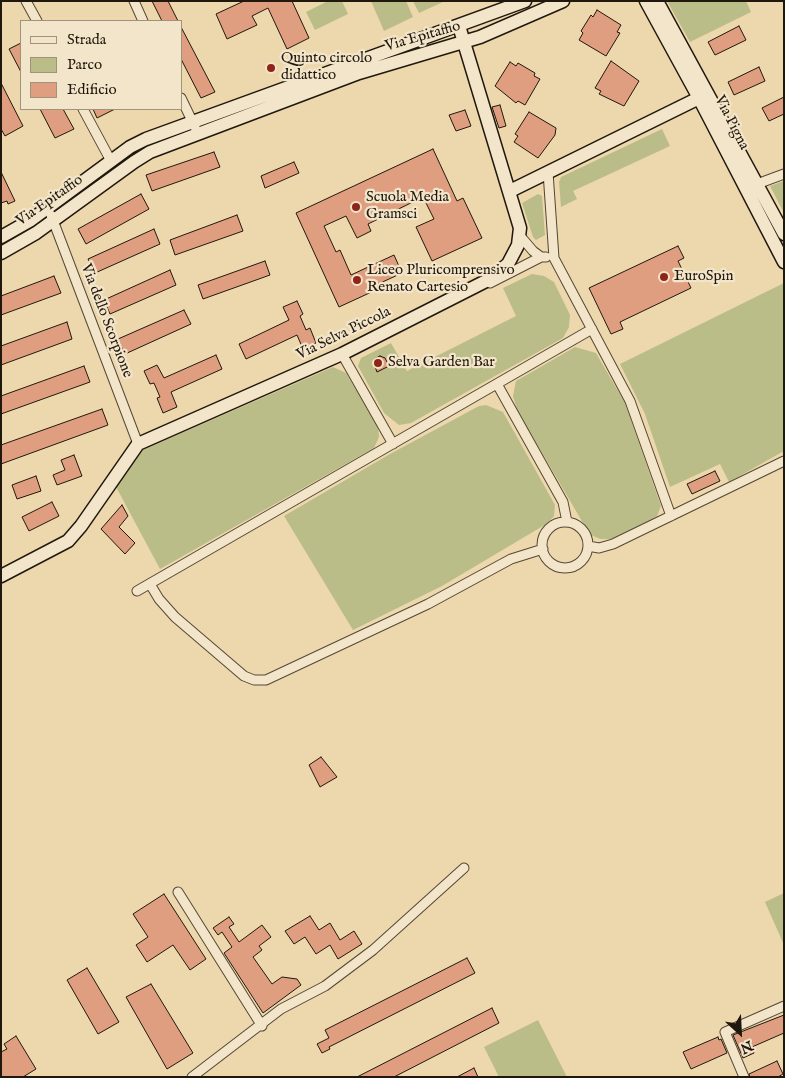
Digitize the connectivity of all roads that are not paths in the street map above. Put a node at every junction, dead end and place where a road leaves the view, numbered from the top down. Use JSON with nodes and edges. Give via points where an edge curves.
{"nodes":[{"id":1,"x":26,"y":1,"type":"edge"},
{"id":2,"x":134,"y":1,"type":"edge"},
{"id":3,"x":525,"y":1,"type":"edge"},
{"id":4,"x":563,"y":1,"type":"edge"},
{"id":5,"x":646,"y":1,"type":"edge"},
{"id":6,"x":657,"y":1,"type":"edge"},
{"id":7,"x":36,"y":20,"type":"edge"},
{"id":8,"x":143,"y":20,"type":"edge"},
{"id":9,"x":459,"y":26,"type":"junction"},
{"id":10,"x":464,"y":42,"type":"junction"},
{"id":11,"x":700,"y":98,"type":"junction"},
{"id":12,"x":182,"y":100,"type":"edge"},
{"id":13,"x":84,"y":110,"type":"edge"},
{"id":14,"x":196,"y":128,"type":"junction"},
{"id":15,"x":111,"y":161,"type":"junction"},
{"id":16,"x":548,"y":172,"type":"junction"},
{"id":17,"x":784,"y":174,"type":"edge"},
{"id":18,"x":758,"y":184,"type":"junction"},
{"id":19,"x":510,"y":191,"type":"junction"},
{"id":20,"x":48,"y":207,"type":"junction"},
{"id":21,"x":53,"y":220,"type":"junction"},
{"id":22,"x":784,"y":234,"type":"edge"},
{"id":23,"x":1,"y":237,"type":"edge"},
{"id":24,"x":521,"y":237,"type":"junction"},
{"id":25,"x":1,"y":253,"type":"edge"},
{"id":26,"x":540,"y":257,"type":"junction"},
{"id":27,"x":554,"y":258,"type":"junction"},
{"id":28,"x":784,"y":262,"type":"edge"},
{"id":29,"x":472,"y":288,"type":"junction"},
{"id":30,"x":592,"y":329,"type":"junction"},
{"id":31,"x":342,"y":354,"type":"junction"},
{"id":32,"x":497,"y":384,"type":"junction"},
{"id":33,"x":138,"y":444,"type":"junction"},
{"id":34,"x":393,"y":444,"type":"junction"},
{"id":35,"x":784,"y":461,"type":"edge"},
{"id":36,"x":671,"y":516,"type":"junction"},
{"id":37,"x":567,"y":522,"type":"junction"},
{"id":38,"x":588,"y":546,"type":"junction"},
{"id":39,"x":542,"y":549,"type":"junction"},
{"id":40,"x":1,"y":576,"type":"edge"},
{"id":41,"x":150,"y":584,"type":"junction"},
{"id":42,"x":137,"y":592,"type":"dead end"},
{"id":43,"x":464,"y":868,"type":"dead end"},
{"id":44,"x":178,"y":892,"type":"dead end"},
{"id":45,"x":784,"y":1006,"type":"edge"},
{"id":46,"x":262,"y":1026,"type":"junction"},
{"id":47,"x":192,"y":1077,"type":"edge"},
{"id":48,"x":744,"y":1077,"type":"edge"}],
"edges":[{"from":1,"to":7,"type":"street"},
{"from":2,"to":8,"type":"street"},
{"from":3,"to":9,"type":"street","name":"Via Epitaffio"},
{"from":4,"to":10,"type":"street","name":"Via Epitaffio"},
{"from":5,"to":11,"type":"street","name":"Via Pigna"},
{"from":6,"to":18,"type":"street"},
{"from":9,"to":10,"type":"street"},
{"from":9,"to":14,"type":"street","name":"Via Epitaffio"},
{"from":10,"to":14,"type":"street","name":"Via Epitaffio","via":[[359,73]]},
{"from":10,"to":19,"type":"street"},
{"from":11,"to":16,"type":"street"},
{"from":11,"to":28,"type":"street","name":"Via Pigna"},
{"from":12,"to":14,"type":"street"},
{"from":13,"to":15,"type":"street"},
{"from":14,"to":15,"type":"street","name":"Via Epitaffio","via":[[137,143]]},
{"from":14,"to":21,"type":"street","name":"Via Epitaffio","via":[[142,157]]},
{"from":15,"to":20,"type":"street","name":"Via Epitaffio"},
{"from":16,"to":19,"type":"street"},
{"from":16,"to":27,"type":"street"},
{"from":17,"to":18,"type":"street"},
{"from":18,"to":22,"type":"street"},
{"from":19,"to":24,"type":"street"},
{"from":20,"to":21,"type":"street","name":"Via dello Scorpione"},
{"from":20,"to":23,"type":"street","name":"Via Epitaffio"},
{"from":21,"to":25,"type":"street","name":"Via Epitaffio"},
{"from":21,"to":33,"type":"street","name":"Via dello Scorpione"},
{"from":24,"to":26,"type":"street"},
{"from":24,"to":29,"type":"street","name":"Via Selva Piccola","via":[[508,264]]},
{"from":26,"to":27,"type":"street"},
{"from":26,"to":29,"type":"street","via":[[508,276]]},
{"from":27,"to":30,"type":"street"},
{"from":29,"to":31,"type":"street","name":"Via Selva Piccola"},
{"from":30,"to":32,"type":"street"},
{"from":30,"to":36,"type":"street","via":[[630,401]]},
{"from":31,"to":33,"type":"street","name":"Via Selva Piccola"},
{"from":31,"to":34,"type":"street"},
{"from":32,"to":34,"type":"street"},
{"from":32,"to":37,"type":"street","via":[[563,502]]},
{"from":33,"to":40,"type":"street","via":[[68,541]]},
{"from":34,"to":41,"type":"street"},
{"from":35,"to":36,"type":"street"},
{"from":36,"to":38,"type":"street","via":[[613,544],[599,548]]},
{"from":37,"to":38,"type":"street","via":[[582,530]]},
{"from":37,"to":39,"type":"street","via":[[549,528]]},
{"from":38,"to":39,"type":"street","via":[[581,561],[567,567],[550,562]]},
{"from":39,"to":41,"type":"street","via":[[511,559],[428,604],[266,680],[244,676],[175,617]]},
{"from":41,"to":42,"type":"street"},
{"from":43,"to":46,"type":"street","via":[[373,950],[325,986],[282,1009]]},
{"from":44,"to":46,"type":"street"},
{"from":45,"to":48,"type":"street","via":[[724,1032]]},
{"from":46,"to":47,"type":"street"}]}
